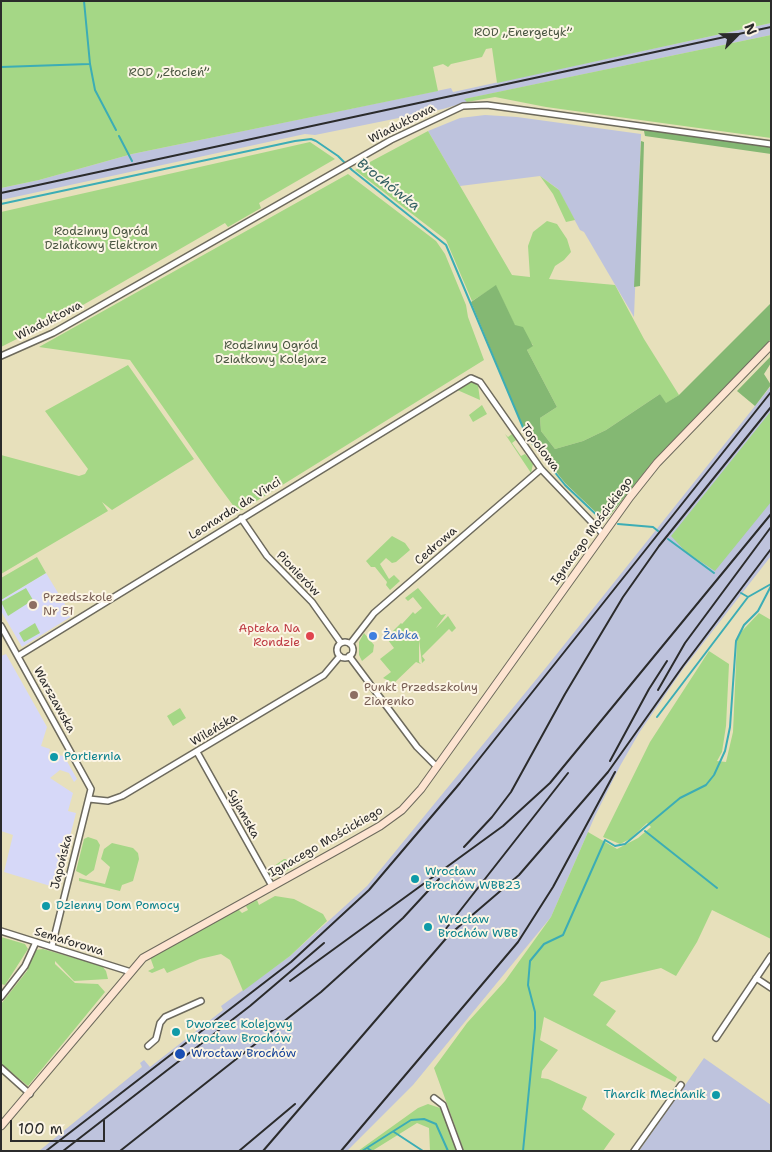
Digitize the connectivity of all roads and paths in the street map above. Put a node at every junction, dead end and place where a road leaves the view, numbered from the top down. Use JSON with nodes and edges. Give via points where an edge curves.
{"nodes":[{"id":1,"x":771,"y":144,"type":"edge"},
{"id":2,"x":771,"y":346,"type":"edge"},
{"id":3,"x":1,"y":356,"type":"edge"},
{"id":4,"x":464,"y":381,"type":"joint"},
{"id":5,"x":540,"y":469,"type":"junction"},
{"id":6,"x":241,"y":518,"type":"junction"},
{"id":7,"x":603,"y":534,"type":"junction"},
{"id":8,"x":1,"y":626,"type":"edge"},
{"id":9,"x":341,"y":643,"type":"junction"},
{"id":10,"x":350,"y":644,"type":"junction"},
{"id":11,"x":18,"y":656,"type":"junction"},
{"id":12,"x":340,"y":656,"type":"junction"},
{"id":13,"x":349,"y":656,"type":"junction"},
{"id":14,"x":197,"y":752,"type":"junction"},
{"id":15,"x":437,"y":767,"type":"junction"},
{"id":16,"x":89,"y":783,"type":"joint"},
{"id":17,"x":89,"y":799,"type":"junction"},
{"id":18,"x":272,"y":886,"type":"junction"},
{"id":19,"x":1,"y":931,"type":"edge"},
{"id":20,"x":36,"y":942,"type":"junction"},
{"id":21,"x":52,"y":946,"type":"junction"},
{"id":22,"x":771,"y":956,"type":"edge"},
{"id":23,"x":131,"y":972,"type":"junction"},
{"id":24,"x":756,"y":978,"type":"junction"},
{"id":25,"x":771,"y":988,"type":"edge"},
{"id":26,"x":1,"y":997,"type":"edge"},
{"id":27,"x":200,"y":1001,"type":"dead end"},
{"id":28,"x":716,"y":1038,"type":"dead end"},
{"id":29,"x":148,"y":1046,"type":"dead end"},
{"id":30,"x":1,"y":1068,"type":"edge"},
{"id":31,"x":681,"y":1085,"type":"dead end"},
{"id":32,"x":30,"y":1094,"type":"junction"},
{"id":33,"x":434,"y":1098,"type":"dead end"},
{"id":34,"x":1,"y":1126,"type":"edge"},
{"id":35,"x":460,"y":1151,"type":"edge"},
{"id":36,"x":634,"y":1151,"type":"edge"}],
"edges":[{"from":1,"to":3,"type":"street","name":"Wiaduktowa","via":[[474,104],[463,106],[344,166],[53,333]]},
{"from":2,"to":7,"type":"street","name":"Ignacego Mościckiego","via":[[658,463]]},
{"from":4,"to":5,"type":"street","name":"Topolowa","via":[[473,378],[480,382]]},
{"from":4,"to":6,"type":"street","name":"Leonarda da Vinci"},
{"from":5,"to":7,"type":"street","name":"Topolowa"},
{"from":5,"to":10,"type":"street","name":"Cedrowa","via":[[374,613]]},
{"from":6,"to":9,"type":"street","name":"Pionierów","via":[[267,556],[312,602]]},
{"from":6,"to":11,"type":"street","name":"Leonarda da Vinci"},
{"from":7,"to":15,"type":"street","name":"Ignacego Mościckiego"},
{"from":8,"to":11,"type":"street","name":"Warszawska"},
{"from":9,"to":10,"type":"street"},
{"from":9,"to":12,"type":"street","via":[[337,648]]},
{"from":10,"to":13,"type":"street","via":[[353,649]]},
{"from":11,"to":16,"type":"street","name":"Warszawska"},
{"from":12,"to":13,"type":"street"},
{"from":12,"to":14,"type":"street","name":"Wileńska","via":[[324,675]]},
{"from":13,"to":15,"type":"street","via":[[417,747]]},
{"from":14,"to":17,"type":"street","name":"Wileńska","via":[[115,800]]},
{"from":14,"to":18,"type":"street","name":"Syjamska"},
{"from":15,"to":18,"type":"street","name":"Ignacego Mościckiego","via":[[402,810],[380,826]]},
{"from":16,"to":17,"type":"street","name":"Japońska"},
{"from":17,"to":21,"type":"street","name":"Japońska"},
{"from":18,"to":23,"type":"street","name":"Ignacego Mościckiego","via":[[160,947]]},
{"from":19,"to":20,"type":"street","name":"Semaforowa"},
{"from":20,"to":21,"type":"street","name":"Semaforowa"},
{"from":20,"to":26,"type":"street","via":[[25,966]]},
{"from":21,"to":23,"type":"street","name":"Semaforowa"},
{"from":22,"to":24,"type":"street"},
{"from":23,"to":32,"type":"street","name":"Ignacego Mościckiego"},
{"from":24,"to":25,"type":"street"},
{"from":24,"to":28,"type":"street"},
{"from":27,"to":29,"type":"street","via":[[165,1017],[156,1039]]},
{"from":30,"to":32,"type":"street"},
{"from":31,"to":36,"type":"street"},
{"from":32,"to":34,"type":"street","name":"Ignacego Mościckiego"},
{"from":33,"to":35,"type":"street","via":[[443,1105]]}]}
